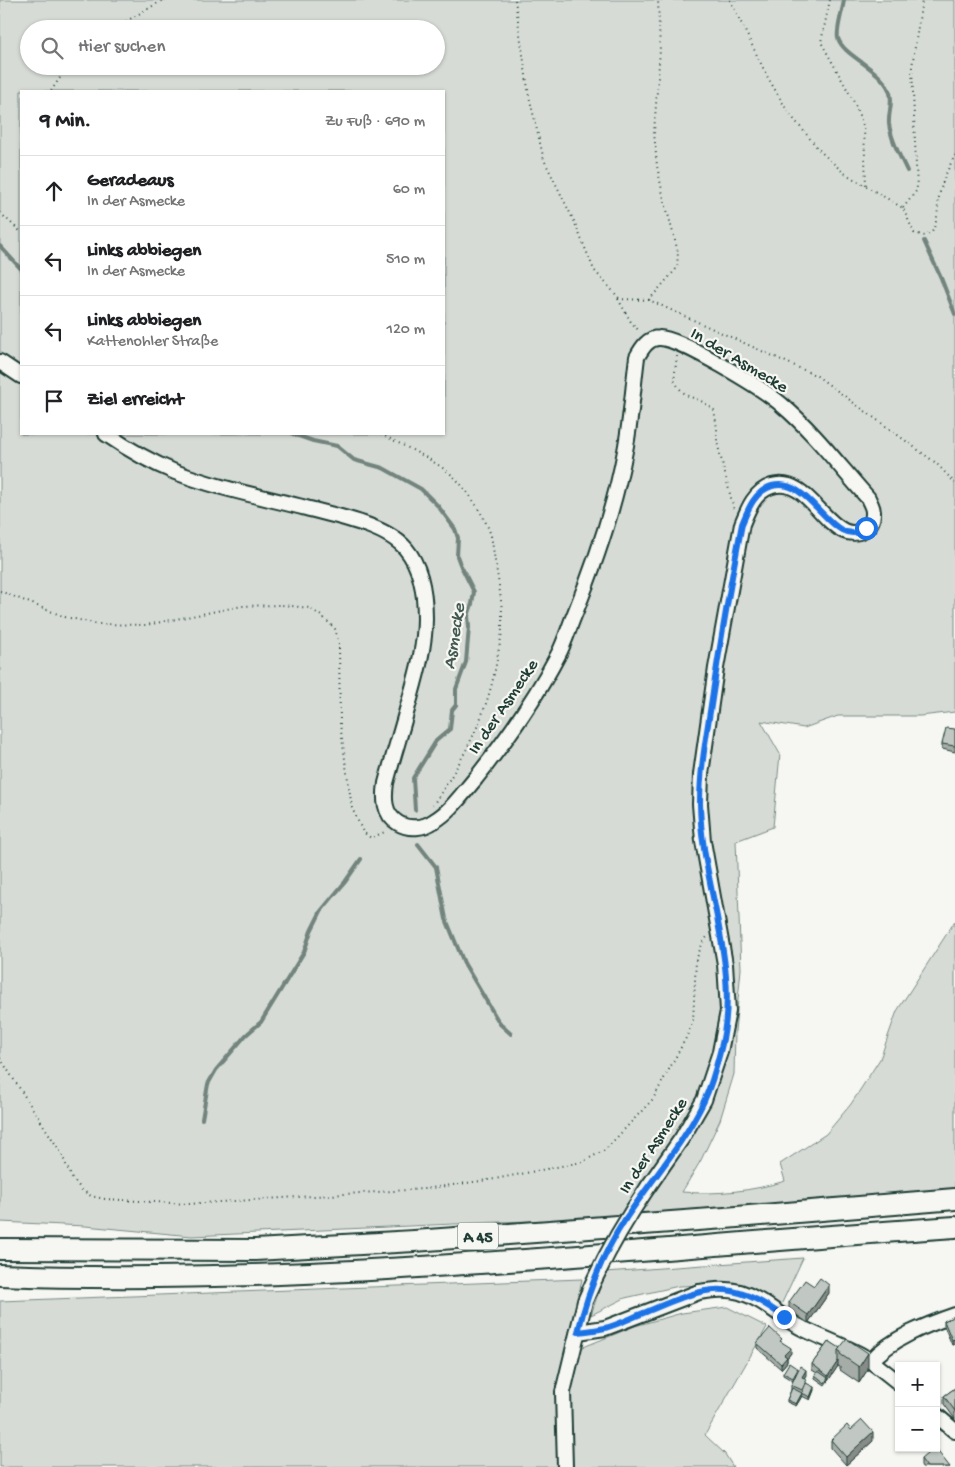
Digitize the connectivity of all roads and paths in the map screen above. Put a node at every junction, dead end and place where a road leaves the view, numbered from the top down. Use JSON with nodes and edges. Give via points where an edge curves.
{"nodes":[{"id":1,"x":163,"y":0,"type":"edge"},
{"id":2,"x":515,"y":0,"type":"edge"},
{"id":3,"x":658,"y":0,"type":"edge"},
{"id":4,"x":730,"y":0,"type":"edge"},
{"id":5,"x":830,"y":0,"type":"edge"},
{"id":6,"x":922,"y":0,"type":"edge"},
{"id":7,"x":129,"y":20,"type":"edge"},
{"id":8,"x":62,"y":75,"type":"edge"},
{"id":9,"x":52,"y":90,"type":"edge"},
{"id":10,"x":955,"y":155,"type":"edge"},
{"id":11,"x":866,"y":186,"type":"junction"},
{"id":12,"x":903,"y":208,"type":"junction"},
{"id":13,"x":0,"y":213,"type":"edge"},
{"id":14,"x":20,"y":231,"type":"edge"},
{"id":15,"x":618,"y":298,"type":"junction"},
{"id":16,"x":649,"y":300,"type":"junction"},
{"id":17,"x":676,"y":342,"type":"junction"},
{"id":18,"x":646,"y":343,"type":"junction"},
{"id":19,"x":0,"y":362,"type":"edge"},
{"id":20,"x":20,"y":375,"type":"edge"},
{"id":21,"x":107,"y":435,"type":"edge"},
{"id":22,"x":383,"y":435,"type":"edge"},
{"id":23,"x":955,"y":483,"type":"edge"},
{"id":24,"x":742,"y":524,"type":"junction"},
{"id":25,"x":0,"y":591,"type":"edge"},
{"id":26,"x":399,"y":824,"type":"junction"},
{"id":27,"x":420,"y":827,"type":"junction"},
{"id":28,"x":718,"y":921,"type":"junction"},
{"id":29,"x":0,"y":1058,"type":"edge"},
{"id":30,"x":955,"y":1199,"type":"edge"},
{"id":31,"x":955,"y":1226,"type":"edge"},
{"id":32,"x":0,"y":1248,"type":"edge"},
{"id":33,"x":0,"y":1275,"type":"edge"},
{"id":34,"x":955,"y":1315,"type":"edge"},
{"id":35,"x":578,"y":1332,"type":"junction"},
{"id":36,"x":871,"y":1361,"type":"junction"},
{"id":37,"x":895,"y":1380,"type":"edge"},
{"id":38,"x":940,"y":1418,"type":"edge"},
{"id":39,"x":955,"y":1431,"type":"edge"},
{"id":40,"x":565,"y":1467,"type":"edge"}],
"edges":[{"from":1,"to":7,"type":"path"},
{"from":2,"to":15,"type":"path","via":[[529,96],[544,160],[594,270],[620,300]]},
{"from":3,"to":16,"type":"path","via":[[660,50],[654,132],[662,195],[678,252],[677,268]]},
{"from":4,"to":11,"type":"path","via":[[788,112],[821,152],[844,173]]},
{"from":5,"to":11,"type":"path","via":[[821,42],[853,100],[864,128]]},
{"from":6,"to":12,"type":"path","via":[[912,67],[917,190]]},
{"from":8,"to":9,"type":"path"},
{"from":10,"to":12,"type":"path","via":[[939,194],[938,220],[932,232],[925,236],[914,233]]},
{"from":11,"to":12,"type":"path"},
{"from":13,"to":14,"type":"path"},
{"from":15,"to":16,"type":"path"},
{"from":15,"to":18,"type":"path"},
{"from":16,"to":23,"type":"path","via":[[817,376],[936,463]]},
{"from":17,"to":18,"type":"street","name":"In der Asmecke","via":[[660,338]]},
{"from":17,"to":24,"type":"path","via":[[674,380],[686,395],[714,410],[721,462],[734,513]]},
{"from":17,"to":24,"type":"street","name":"In der Asmecke","via":[[762,390],[782,405],[868,498],[873,512],[871,524],[849,533],[834,524],[802,492],[779,485],[759,494],[747,510]]},
{"from":18,"to":27,"type":"street","name":"In der Asmecke","via":[[638,357],[625,450],[610,514],[585,589],[558,654],[512,732],[463,794],[442,816]]},
{"from":19,"to":20,"type":"street"},
{"from":21,"to":26,"type":"street","via":[[128,449],[176,472],[372,528],[389,535],[407,550],[421,582],[425,618],[418,674],[386,783],[385,804],[392,819]]},
{"from":22,"to":27,"type":"path","via":[[429,460],[454,477],[462,487],[491,535],[499,584],[502,627],[496,671],[486,707],[461,762]]},
{"from":24,"to":28,"type":"street","name":"In der Asmecke","via":[[701,774],[703,841]]},
{"from":25,"to":26,"type":"path","via":[[65,617],[98,624],[146,625],[242,606],[282,604],[310,608],[336,629],[340,724],[352,808],[363,832],[371,838]]},
{"from":26,"to":27,"type":"street"},
{"from":28,"to":29,"type":"path","via":[[702,942],[696,960],[693,1021],[653,1099],[605,1150],[582,1162],[553,1168],[424,1189],[188,1204],[105,1199],[91,1196],[72,1178],[60,1151]]},
{"from":28,"to":35,"type":"street","name":"In der Asmecke","bridge":true,"via":[[728,1011],[720,1052],[704,1100],[612,1242],[585,1300]]},
{"from":30,"to":32,"type":"highway","number":"A 45","via":[[433,1240],[275,1249]]},
{"from":31,"to":33,"type":"highway","number":"A 45","via":[[517,1261],[296,1273],[163,1277]]},
{"from":34,"to":36,"type":"street","via":[[887,1346]]},
{"from":35,"to":36,"type":"street","via":[[605,1328],[699,1292],[727,1290],[766,1303],[798,1326]]},
{"from":35,"to":40,"type":"street","name":"In der Asmecke","via":[[563,1392]]},
{"from":36,"to":37,"type":"street"},
{"from":38,"to":39,"type":"street"}]}
